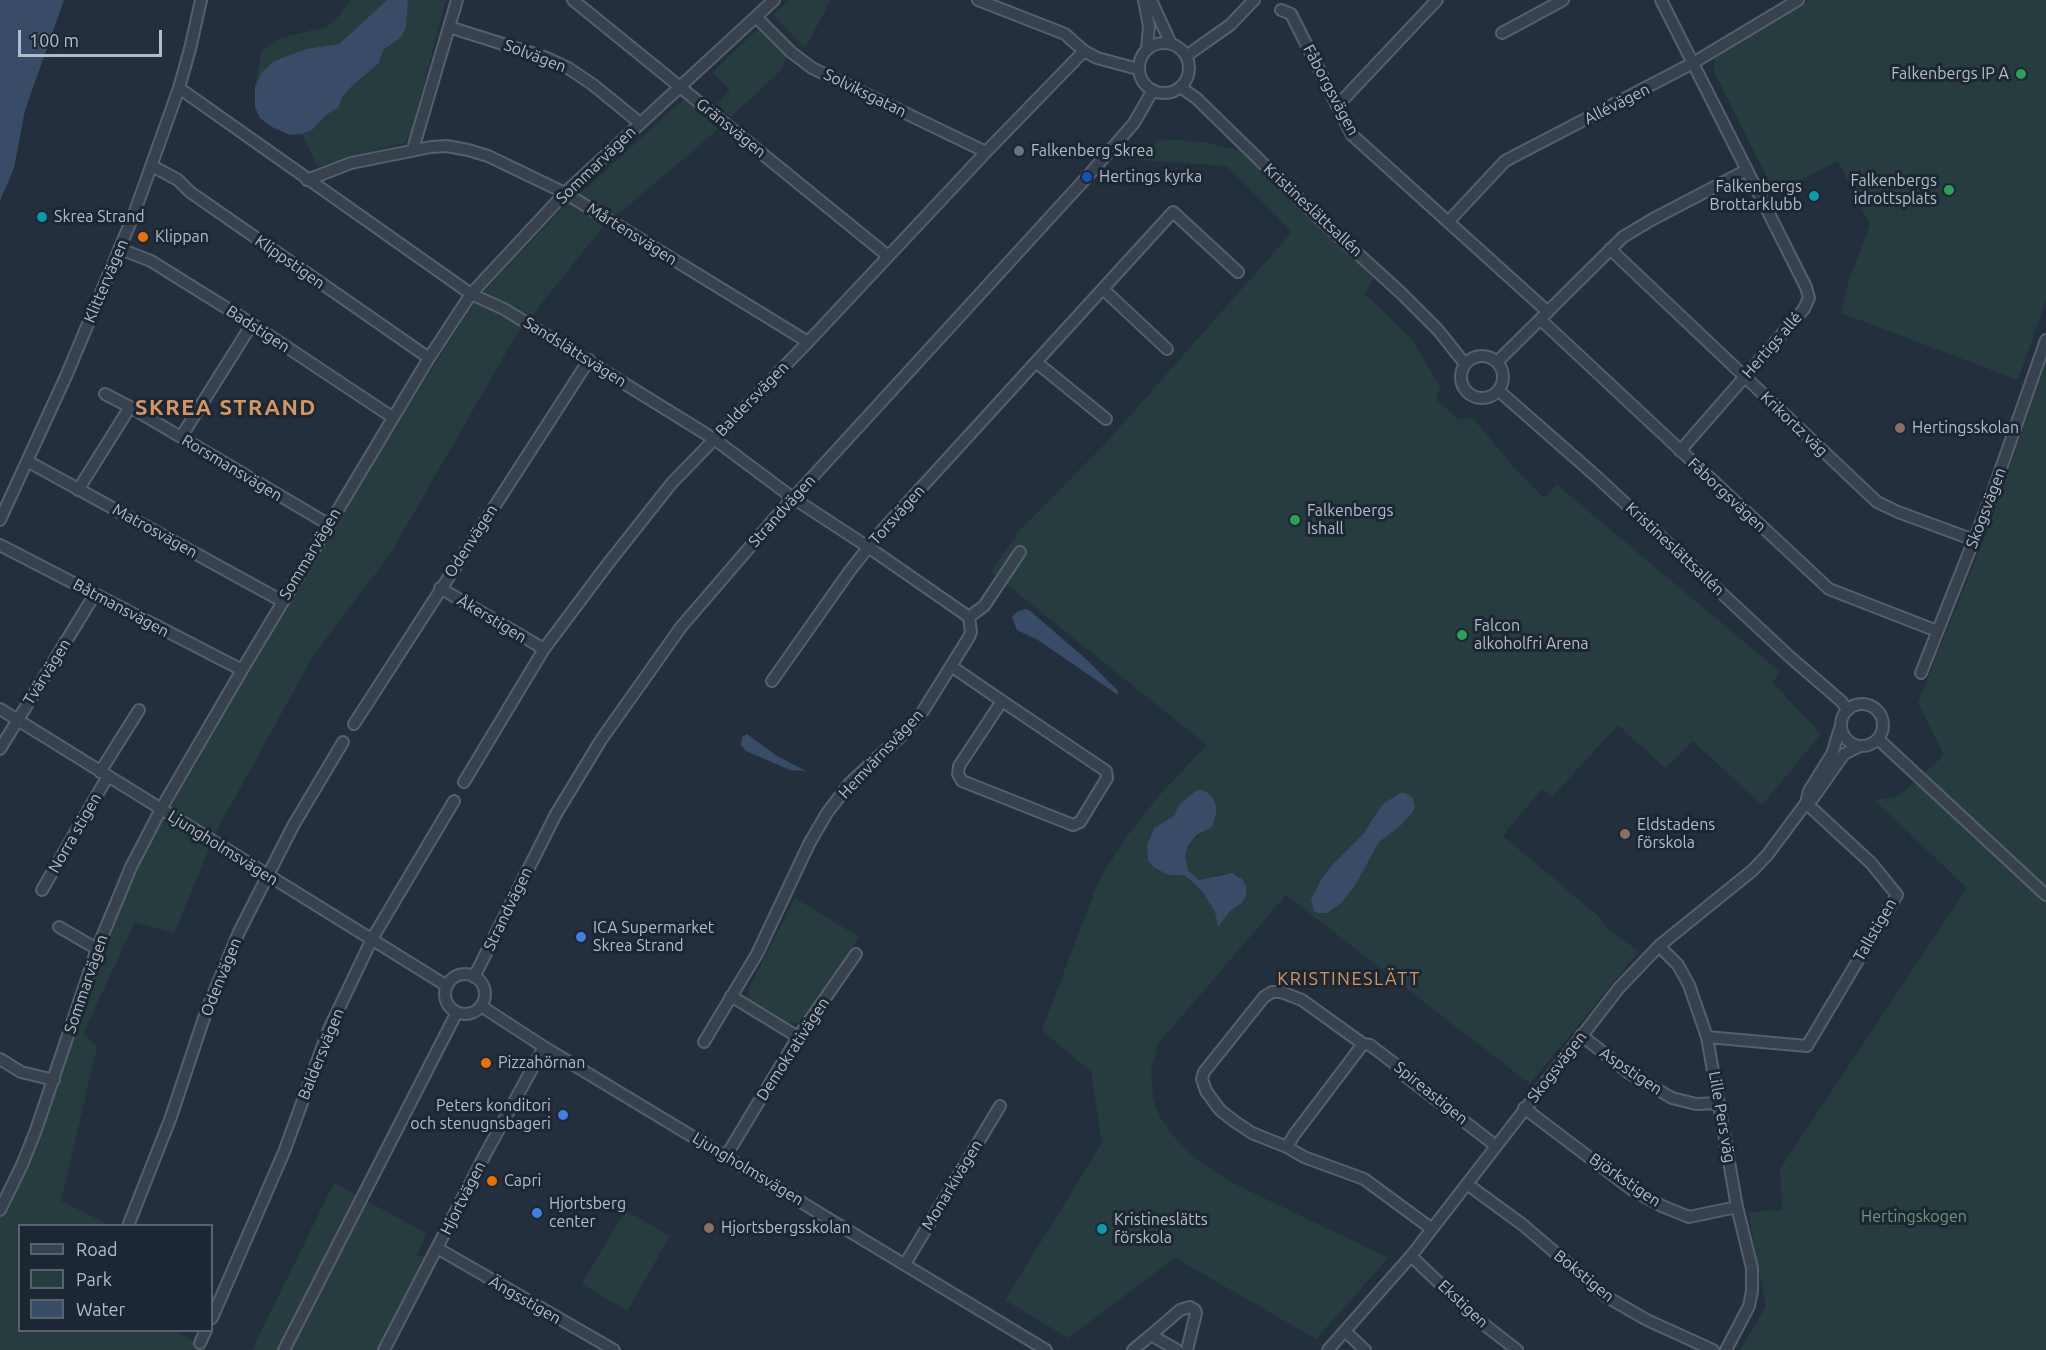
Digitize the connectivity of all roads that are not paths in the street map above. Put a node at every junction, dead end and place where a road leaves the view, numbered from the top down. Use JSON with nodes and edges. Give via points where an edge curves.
{"nodes":[{"id":1,"x":201,"y":0,"type":"edge"},
{"id":2,"x":457,"y":0,"type":"edge"},
{"id":3,"x":573,"y":0,"type":"edge"},
{"id":4,"x":774,"y":0,"type":"edge"},
{"id":5,"x":978,"y":0,"type":"edge"},
{"id":6,"x":1144,"y":0,"type":"edge"},
{"id":7,"x":1151,"y":0,"type":"edge"},
{"id":8,"x":1254,"y":0,"type":"edge"},
{"id":9,"x":1437,"y":0,"type":"edge"},
{"id":10,"x":1563,"y":0,"type":"edge"},
{"id":11,"x":1661,"y":0,"type":"edge"},
{"id":12,"x":1798,"y":0,"type":"edge"},
{"id":13,"x":1281,"y":10,"type":"dead end"},
{"id":14,"x":756,"y":17,"type":"junction"},
{"id":15,"x":449,"y":27,"type":"junction"},
{"id":16,"x":1502,"y":33,"type":"dead end"},
{"id":17,"x":1171,"y":44,"type":"junction"},
{"id":18,"x":1147,"y":49,"type":"junction"},
{"id":19,"x":1084,"y":51,"type":"junction"},
{"id":20,"x":1186,"y":56,"type":"junction"},
{"id":21,"x":1693,"y":63,"type":"junction"},
{"id":22,"x":1138,"y":69,"type":"junction"},
{"id":23,"x":680,"y":87,"type":"junction"},
{"id":24,"x":1180,"y":87,"type":"junction"},
{"id":25,"x":179,"y":88,"type":"junction"},
{"id":26,"x":1153,"y":90,"type":"junction"},
{"id":27,"x":1337,"y":106,"type":"junction"},
{"id":28,"x":640,"y":123,"type":"junction"},
{"id":29,"x":413,"y":149,"type":"junction"},
{"id":30,"x":986,"y":152,"type":"junction"},
{"id":31,"x":152,"y":166,"type":"junction"},
{"id":32,"x":1747,"y":171,"type":"junction"},
{"id":33,"x":307,"y":180,"type":"junction"},
{"id":34,"x":566,"y":193,"type":"junction"},
{"id":35,"x":1448,"y":222,"type":"junction"},
{"id":36,"x":120,"y":249,"type":"junction"},
{"id":37,"x":1610,"y":249,"type":"junction"},
{"id":38,"x":888,"y":256,"type":"junction"},
{"id":39,"x":1238,"y":272,"type":"dead end"},
{"id":40,"x":1103,"y":289,"type":"junction"},
{"id":41,"x":471,"y":294,"type":"junction"},
{"id":42,"x":1545,"y":316,"type":"junction"},
{"id":43,"x":252,"y":324,"type":"junction"},
{"id":44,"x":2046,"y":340,"type":"edge"},
{"id":45,"x":808,"y":342,"type":"junction"},
{"id":46,"x":1167,"y":349,"type":"dead end"},
{"id":47,"x":429,"y":358,"type":"junction"},
{"id":48,"x":588,"y":360,"type":"junction"},
{"id":49,"x":1036,"y":362,"type":"junction"},
{"id":50,"x":1497,"y":362,"type":"junction"},
{"id":51,"x":1465,"y":364,"type":"junction"},
{"id":52,"x":1745,"y":376,"type":"junction"},
{"id":53,"x":1499,"y":391,"type":"junction"},
{"id":54,"x":105,"y":394,"type":"dead end"},
{"id":55,"x":130,"y":407,"type":"junction"},
{"id":56,"x":392,"y":417,"type":"junction"},
{"id":57,"x":1106,"y":418,"type":"dead end"},
{"id":58,"x":181,"y":437,"type":"junction"},
{"id":59,"x":714,"y":439,"type":"junction"},
{"id":60,"x":1680,"y":452,"type":"junction"},
{"id":61,"x":27,"y":461,"type":"junction"},
{"id":62,"x":78,"y":490,"type":"junction"},
{"id":63,"x":793,"y":498,"type":"junction"},
{"id":64,"x":0,"y":520,"type":"edge"},
{"id":65,"x":328,"y":524,"type":"junction"},
{"id":66,"x":1974,"y":540,"type":"junction"},
{"id":67,"x":0,"y":545,"type":"edge"},
{"id":68,"x":868,"y":547,"type":"junction"},
{"id":69,"x":1020,"y":552,"type":"dead end"},
{"id":70,"x":440,"y":588,"type":"junction"},
{"id":71,"x":95,"y":594,"type":"junction"},
{"id":72,"x":282,"y":601,"type":"junction"},
{"id":73,"x":969,"y":617,"type":"junction"},
{"id":74,"x":1937,"y":631,"type":"junction"},
{"id":75,"x":544,"y":649,"type":"junction"},
{"id":76,"x":951,"y":666,"type":"junction"},
{"id":77,"x":242,"y":670,"type":"junction"},
{"id":78,"x":1921,"y":674,"type":"dead end"},
{"id":79,"x":772,"y":681,"type":"dead end"},
{"id":80,"x":1002,"y":701,"type":"junction"},
{"id":81,"x":0,"y":709,"type":"edge"},
{"id":82,"x":139,"y":710,"type":"dead end"},
{"id":83,"x":1848,"y":710,"type":"junction"},
{"id":84,"x":18,"y":719,"type":"junction"},
{"id":85,"x":354,"y":724,"type":"dead end"},
{"id":86,"x":1842,"y":725,"type":"junction"},
{"id":87,"x":1878,"y":739,"type":"junction"},
{"id":88,"x":343,"y":742,"type":"dead end"},
{"id":89,"x":1860,"y":746,"type":"junction"},
{"id":90,"x":0,"y":749,"type":"edge"},
{"id":91,"x":104,"y":774,"type":"junction"},
{"id":92,"x":464,"y":782,"type":"dead end"},
{"id":93,"x":454,"y":801,"type":"dead end"},
{"id":94,"x":1806,"y":803,"type":"junction"},
{"id":95,"x":161,"y":809,"type":"junction"},
{"id":96,"x":267,"y":875,"type":"junction"},
{"id":97,"x":42,"y":890,"type":"dead end"},
{"id":98,"x":2046,"y":895,"type":"edge"},
{"id":99,"x":59,"y":927,"type":"dead end"},
{"id":100,"x":372,"y":939,"type":"junction"},
{"id":101,"x":1659,"y":946,"type":"junction"},
{"id":102,"x":97,"y":949,"type":"junction"},
{"id":103,"x":856,"y":954,"type":"dead end"},
{"id":104,"x":474,"y":977,"type":"junction"},
{"id":105,"x":447,"y":986,"type":"junction"},
{"id":106,"x":731,"y":996,"type":"junction"},
{"id":107,"x":481,"y":1006,"type":"junction"},
{"id":108,"x":457,"y":1012,"type":"junction"},
{"id":109,"x":1581,"y":1035,"type":"junction"},
{"id":110,"x":798,"y":1037,"type":"junction"},
{"id":111,"x":1707,"y":1037,"type":"junction"},
{"id":112,"x":704,"y":1042,"type":"dead end"},
{"id":113,"x":1363,"y":1044,"type":"junction"},
{"id":114,"x":544,"y":1047,"type":"junction"},
{"id":115,"x":0,"y":1059,"type":"edge"},
{"id":116,"x":54,"y":1080,"type":"junction"},
{"id":117,"x":1719,"y":1103,"type":"junction"},
{"id":118,"x":1000,"y":1106,"type":"dead end"},
{"id":119,"x":1524,"y":1108,"type":"junction"},
{"id":120,"x":1496,"y":1146,"type":"junction"},
{"id":121,"x":1287,"y":1148,"type":"junction"},
{"id":122,"x":726,"y":1156,"type":"junction"},
{"id":123,"x":1467,"y":1184,"type":"junction"},
{"id":124,"x":5,"y":1187,"type":"edge"},
{"id":125,"x":1737,"y":1207,"type":"junction"},
{"id":126,"x":0,"y":1210,"type":"edge"},
{"id":127,"x":129,"y":1224,"type":"edge"},
{"id":128,"x":1432,"y":1229,"type":"junction"},
{"id":129,"x":437,"y":1248,"type":"junction"},
{"id":130,"x":1411,"y":1256,"type":"junction"},
{"id":131,"x":905,"y":1264,"type":"junction"},
{"id":132,"x":213,"y":1316,"type":"edge"},
{"id":133,"x":1345,"y":1331,"type":"junction"},
{"id":134,"x":205,"y":1332,"type":"edge"},
{"id":135,"x":1151,"y":1335,"type":"junction"},
{"id":136,"x":200,"y":1343,"type":"dead end"},
{"id":137,"x":284,"y":1350,"type":"edge"},
{"id":138,"x":384,"y":1350,"type":"edge"},
{"id":139,"x":614,"y":1350,"type":"edge"},
{"id":140,"x":1046,"y":1350,"type":"edge"},
{"id":141,"x":1133,"y":1350,"type":"edge"},
{"id":142,"x":1177,"y":1350,"type":"edge"},
{"id":143,"x":1186,"y":1350,"type":"edge"},
{"id":144,"x":1328,"y":1350,"type":"edge"},
{"id":145,"x":1365,"y":1350,"type":"edge"},
{"id":146,"x":1517,"y":1350,"type":"edge"},
{"id":147,"x":1713,"y":1350,"type":"edge"},
{"id":148,"x":1726,"y":1350,"type":"edge"}],
"edges":[{"from":1,"to":25,"type":"street","name":"Klittervägen"},
{"from":2,"to":15,"type":"street"},
{"from":3,"to":23,"type":"street","name":"Gränsvägen"},
{"from":4,"to":14,"type":"street","name":"Sommarvägen"},
{"from":5,"to":19,"type":"street","via":[[1065,34]]},
{"from":6,"to":18,"type":"street","via":[[1149,26]]},
{"from":7,"to":17,"type":"street"},
{"from":8,"to":20,"type":"street","via":[[1230,25]]},
{"from":9,"to":27,"type":"street"},
{"from":10,"to":16,"type":"street"},
{"from":11,"to":21,"type":"street","name":"Hertigs allé"},
{"from":12,"to":21,"type":"street","name":"Allévägen"},
{"from":13,"to":27,"type":"street","name":"Fåborgsvägen","via":[[1291,14]]},
{"from":14,"to":23,"type":"street","name":"Sommarvägen"},
{"from":14,"to":30,"type":"street","name":"Solviksgatan","via":[[812,68]]},
{"from":15,"to":28,"type":"street","name":"Solvägen","via":[[568,68]]},
{"from":15,"to":29,"type":"street"},
{"from":17,"to":18,"type":"street","via":[[1160,43]]},
{"from":17,"to":20,"type":"street"},
{"from":18,"to":22,"type":"street"},
{"from":19,"to":22,"type":"street"},
{"from":19,"to":30,"type":"street","name":"Baldersvägen"},
{"from":20,"to":24,"type":"street","via":[[1188,72]]},
{"from":21,"to":32,"type":"street","name":"Hertigs allé"},
{"from":21,"to":35,"type":"street","name":"Allévägen","via":[[1505,161]]},
{"from":22,"to":26,"type":"street","via":[[1143,83]]},
{"from":23,"to":28,"type":"street","name":"Sommarvägen"},
{"from":23,"to":38,"type":"street","name":"Gränsvägen"},
{"from":24,"to":26,"type":"street","via":[[1165,93]]},
{"from":24,"to":51,"type":"street","name":"Kristineslättsallén","via":[[1401,293]]},
{"from":25,"to":31,"type":"street","name":"Klittervägen"},
{"from":25,"to":33,"type":"street","name":"Sandslättsvägen"},
{"from":26,"to":63,"type":"street","name":"Strandvägen","via":[[1134,123],[1087,177]]},
{"from":27,"to":35,"type":"street","name":"Fåborgsvägen","via":[[1352,135]]},
{"from":28,"to":34,"type":"street","name":"Sommarvägen"},
{"from":29,"to":33,"type":"street","name":"Mårtensvägen","via":[[351,163]]},
{"from":29,"to":34,"type":"street","name":"Mårtensvägen","via":[[447,146],[468,150]]},
{"from":30,"to":38,"type":"street","name":"Baldersvägen"},
{"from":31,"to":36,"type":"street","name":"Klittervägen"},
{"from":31,"to":47,"type":"street","name":"Klippstigen","via":[[178,180]]},
{"from":32,"to":37,"type":"street","via":[[1653,219]]},
{"from":32,"to":52,"type":"street","name":"Hertigs allé","via":[[1809,298],[1804,309]]},
{"from":33,"to":41,"type":"street","name":"Sandslättsvägen"},
{"from":34,"to":41,"type":"street","name":"Sommarvägen"},
{"from":34,"to":45,"type":"street","name":"Mårtensvägen"},
{"from":35,"to":42,"type":"street","name":"Fåborgsvägen"},
{"from":36,"to":43,"type":"street","name":"Badstigen","via":[[151,261]]},
{"from":36,"to":61,"type":"street","name":"Klittervägen"},
{"from":37,"to":42,"type":"street"},
{"from":37,"to":52,"type":"street","name":"Krikortz väg"},
{"from":38,"to":45,"type":"street","name":"Baldersvägen"},
{"from":39,"to":40,"type":"street","name":"Torsvägen","via":[[1173,212]]},
{"from":40,"to":46,"type":"street"},
{"from":40,"to":49,"type":"street","name":"Torsvägen"},
{"from":41,"to":47,"type":"street","name":"Sommarvägen"},
{"from":41,"to":48,"type":"street","name":"Sandslättsvägen","via":[[504,309]]},
{"from":42,"to":50,"type":"street"},
{"from":42,"to":60,"type":"street","name":"Fåborgsvägen"},
{"from":43,"to":56,"type":"street","name":"Badstigen"},
{"from":43,"to":58,"type":"street"},
{"from":44,"to":66,"type":"street","name":"Skogsvägen"},
{"from":45,"to":59,"type":"street","name":"Baldersvägen"},
{"from":47,"to":56,"type":"street","name":"Sommarvägen"},
{"from":48,"to":59,"type":"street","name":"Sandslättsvägen"},
{"from":48,"to":70,"type":"street","name":"Odenvägen"},
{"from":49,"to":57,"type":"street"},
{"from":49,"to":68,"type":"street","name":"Torsvägen"},
{"from":50,"to":51,"type":"street","via":[[1479,356]]},
{"from":50,"to":53,"type":"street","via":[[1504,376]]},
{"from":51,"to":53,"type":"street","via":[[1461,382],[1469,394],[1485,399]]},
{"from":52,"to":60,"type":"street","name":"Hertigs allé"},
{"from":52,"to":66,"type":"street","name":"Krikortz väg","via":[[1877,502]]},
{"from":53,"to":83,"type":"street","name":"Kristineslättsallén"},
{"from":54,"to":55,"type":"street","name":"Rorsmansvägen"},
{"from":55,"to":58,"type":"street","name":"Rorsmansvägen"},
{"from":55,"to":62,"type":"street"},
{"from":56,"to":65,"type":"street","name":"Sommarvägen"},
{"from":58,"to":65,"type":"street","name":"Rorsmansvägen"},
{"from":59,"to":63,"type":"street","name":"Sandslättsvägen"},
{"from":59,"to":75,"type":"street","name":"Baldersvägen","via":[[663,493]]},
{"from":60,"to":74,"type":"street","name":"Fåborgsvägen","via":[[1829,589]]},
{"from":61,"to":62,"type":"street","name":"Matrosvägen"},
{"from":61,"to":64,"type":"street","name":"Klittervägen"},
{"from":62,"to":72,"type":"street","name":"Matrosvägen"},
{"from":63,"to":68,"type":"street","name":"Sandslättsvägen"},
{"from":63,"to":104,"type":"street","name":"Strandvägen","via":[[681,627],[601,740],[540,843]]},
{"from":65,"to":72,"type":"street","name":"Sommarvägen"},
{"from":66,"to":74,"type":"street","name":"Skogsvägen"},
{"from":67,"to":71,"type":"street","name":"Båtmansvägen"},
{"from":68,"to":73,"type":"street","name":"Sandslättsvägen"},
{"from":68,"to":79,"type":"street","name":"Torsvägen"},
{"from":69,"to":73,"type":"street","via":[[984,606]]},
{"from":70,"to":75,"type":"street","name":"Åkerstigen"},
{"from":70,"to":85,"type":"street","name":"Odenvägen"},
{"from":71,"to":77,"type":"street","name":"Båtmansvägen"},
{"from":71,"to":84,"type":"street","name":"Tvärvägen"},
{"from":72,"to":77,"type":"street","name":"Sommarvägen"},
{"from":73,"to":76,"type":"street","name":"Hemvärnsvägen","via":[[971,632]]},
{"from":74,"to":78,"type":"street","name":"Skogsvägen"},
{"from":75,"to":92,"type":"street","name":"Baldersvägen"},
{"from":76,"to":80,"type":"street"},
{"from":76,"to":106,"type":"street","name":"Hemvärnsvägen","via":[[913,723],[850,783],[827,813],[757,954]]},
{"from":77,"to":95,"type":"street","name":"Sommarvägen"},
{"from":80,"to":80,"type":"street","via":[[1106,771],[1107,778],[1080,822],[1073,825],[962,781],[959,766]]},
{"from":81,"to":84,"type":"street","name":"Ljungholmsvägen"},
{"from":82,"to":91,"type":"street","name":"Norra stigen"},
{"from":83,"to":86,"type":"street"},
{"from":83,"to":87,"type":"street","via":[[1862,704],[1877,710],[1883,724]]},
{"from":84,"to":90,"type":"street","name":"Tvärvägen"},
{"from":84,"to":91,"type":"street","name":"Ljungholmsvägen"},
{"from":86,"to":89,"type":"street","via":[[1846,739]]},
{"from":86,"to":94,"type":"street","name":"Skogsvägen","via":[[1832,754]]},
{"from":87,"to":89,"type":"street"},
{"from":87,"to":98,"type":"street"},
{"from":88,"to":96,"type":"street","name":"Odenvägen"},
{"from":89,"to":94,"type":"street","name":"Skogsvägen","via":[[1844,754]]},
{"from":91,"to":95,"type":"street","name":"Ljungholmsvägen"},
{"from":91,"to":97,"type":"street","name":"Norra stigen"},
{"from":93,"to":100,"type":"street","name":"Baldersvägen"},
{"from":94,"to":101,"type":"street","name":"Skogsvägen","via":[[1753,870]]},
{"from":94,"to":111,"type":"street","name":"Tallstigen","via":[[1871,863],[1897,895],[1807,1046]]},
{"from":95,"to":96,"type":"street","name":"Ljungholmsvägen"},
{"from":95,"to":102,"type":"street","name":"Sommarvägen","via":[[131,867]]},
{"from":96,"to":100,"type":"street","name":"Ljungholmsvägen"},
{"from":96,"to":127,"type":"street","name":"Odenvägen","via":[[206,1012],[171,1117]]},
{"from":99,"to":102,"type":"street"},
{"from":100,"to":105,"type":"street","name":"Ljungholmsvägen"},
{"from":100,"to":132,"type":"street","name":"Baldersvägen","via":[[329,1029],[283,1155]]},
{"from":101,"to":109,"type":"street","name":"Skogsvägen"},
{"from":101,"to":111,"type":"street","name":"Lille Pers väg","via":[[1678,965],[1689,985]]},
{"from":102,"to":116,"type":"street","name":"Sommarvägen"},
{"from":103,"to":110,"type":"street","name":"Demokrativägen"},
{"from":104,"to":105,"type":"street","via":[[459,976]]},
{"from":104,"to":107,"type":"street","via":[[484,990]]},
{"from":105,"to":108,"type":"street","via":[[447,1001]]},
{"from":106,"to":110,"type":"street"},
{"from":106,"to":112,"type":"street","name":"Hemvärnsvägen"},
{"from":107,"to":108,"type":"street","via":[[472,1012]]},
{"from":107,"to":114,"type":"street","name":"Ljungholmsvägen"},
{"from":108,"to":137,"type":"street"},
{"from":109,"to":117,"type":"street","name":"Aspstigen","via":[[1629,1073],[1671,1098],[1696,1104]]},
{"from":109,"to":119,"type":"street","name":"Skogsvägen"},
{"from":110,"to":122,"type":"street","name":"Demokrativägen"},
{"from":111,"to":117,"type":"street","name":"Lille Pers väg"},
{"from":113,"to":120,"type":"street","name":"Spireastigen","via":[[1395,1064]]},
{"from":113,"to":121,"type":"street"},
{"from":113,"to":121,"type":"street","name":"Spireastigen","via":[[1302,1000],[1272,992],[1258,1003],[1204,1072],[1204,1088],[1225,1115],[1252,1133]]},
{"from":114,"to":122,"type":"street","name":"Ljungholmsvägen"},
{"from":114,"to":129,"type":"street","name":"Hjortvägen"},
{"from":115,"to":116,"type":"street","via":[[21,1072]]},
{"from":116,"to":124,"type":"street","name":"Sommarvägen","via":[[22,1164]]},
{"from":117,"to":125,"type":"street","name":"Lille Pers väg"},
{"from":118,"to":131,"type":"street","name":"Monarkivägen"},
{"from":119,"to":120,"type":"street","name":"Skogsvägen"},
{"from":119,"to":125,"type":"street","name":"Björkstigen","via":[[1631,1189],[1662,1206],[1689,1217]]},
{"from":120,"to":123,"type":"street","name":"Skogsvägen"},
{"from":121,"to":128,"type":"street","via":[[1364,1179]]},
{"from":122,"to":131,"type":"street","name":"Ljungholmsvägen"},
{"from":123,"to":128,"type":"street","name":"Skogsvägen"},
{"from":123,"to":147,"type":"street","name":"Bokstigen","via":[[1523,1225],[1607,1297]]},
{"from":124,"to":126,"type":"street","name":"Sommarvägen"},
{"from":125,"to":148,"type":"street","name":"Lille Pers väg","via":[[1753,1285],[1751,1300]]},
{"from":128,"to":130,"type":"street","name":"Skogsvägen"},
{"from":129,"to":138,"type":"street","name":"Hjortvägen"},
{"from":129,"to":139,"type":"street","name":"Ängsstigen"},
{"from":130,"to":133,"type":"street","name":"Skogsvägen"},
{"from":130,"to":146,"type":"street","name":"Ekstigen"},
{"from":131,"to":140,"type":"street","name":"Ljungholmsvägen"},
{"from":133,"to":144,"type":"street","name":"Skogsvägen"},
{"from":133,"to":145,"type":"street"},
{"from":134,"to":136,"type":"street"},
{"from":135,"to":141,"type":"street"},
{"from":135,"to":142,"type":"street"},
{"from":135,"to":143,"type":"street","via":[[1180,1310],[1190,1307],[1196,1313]]}]}
